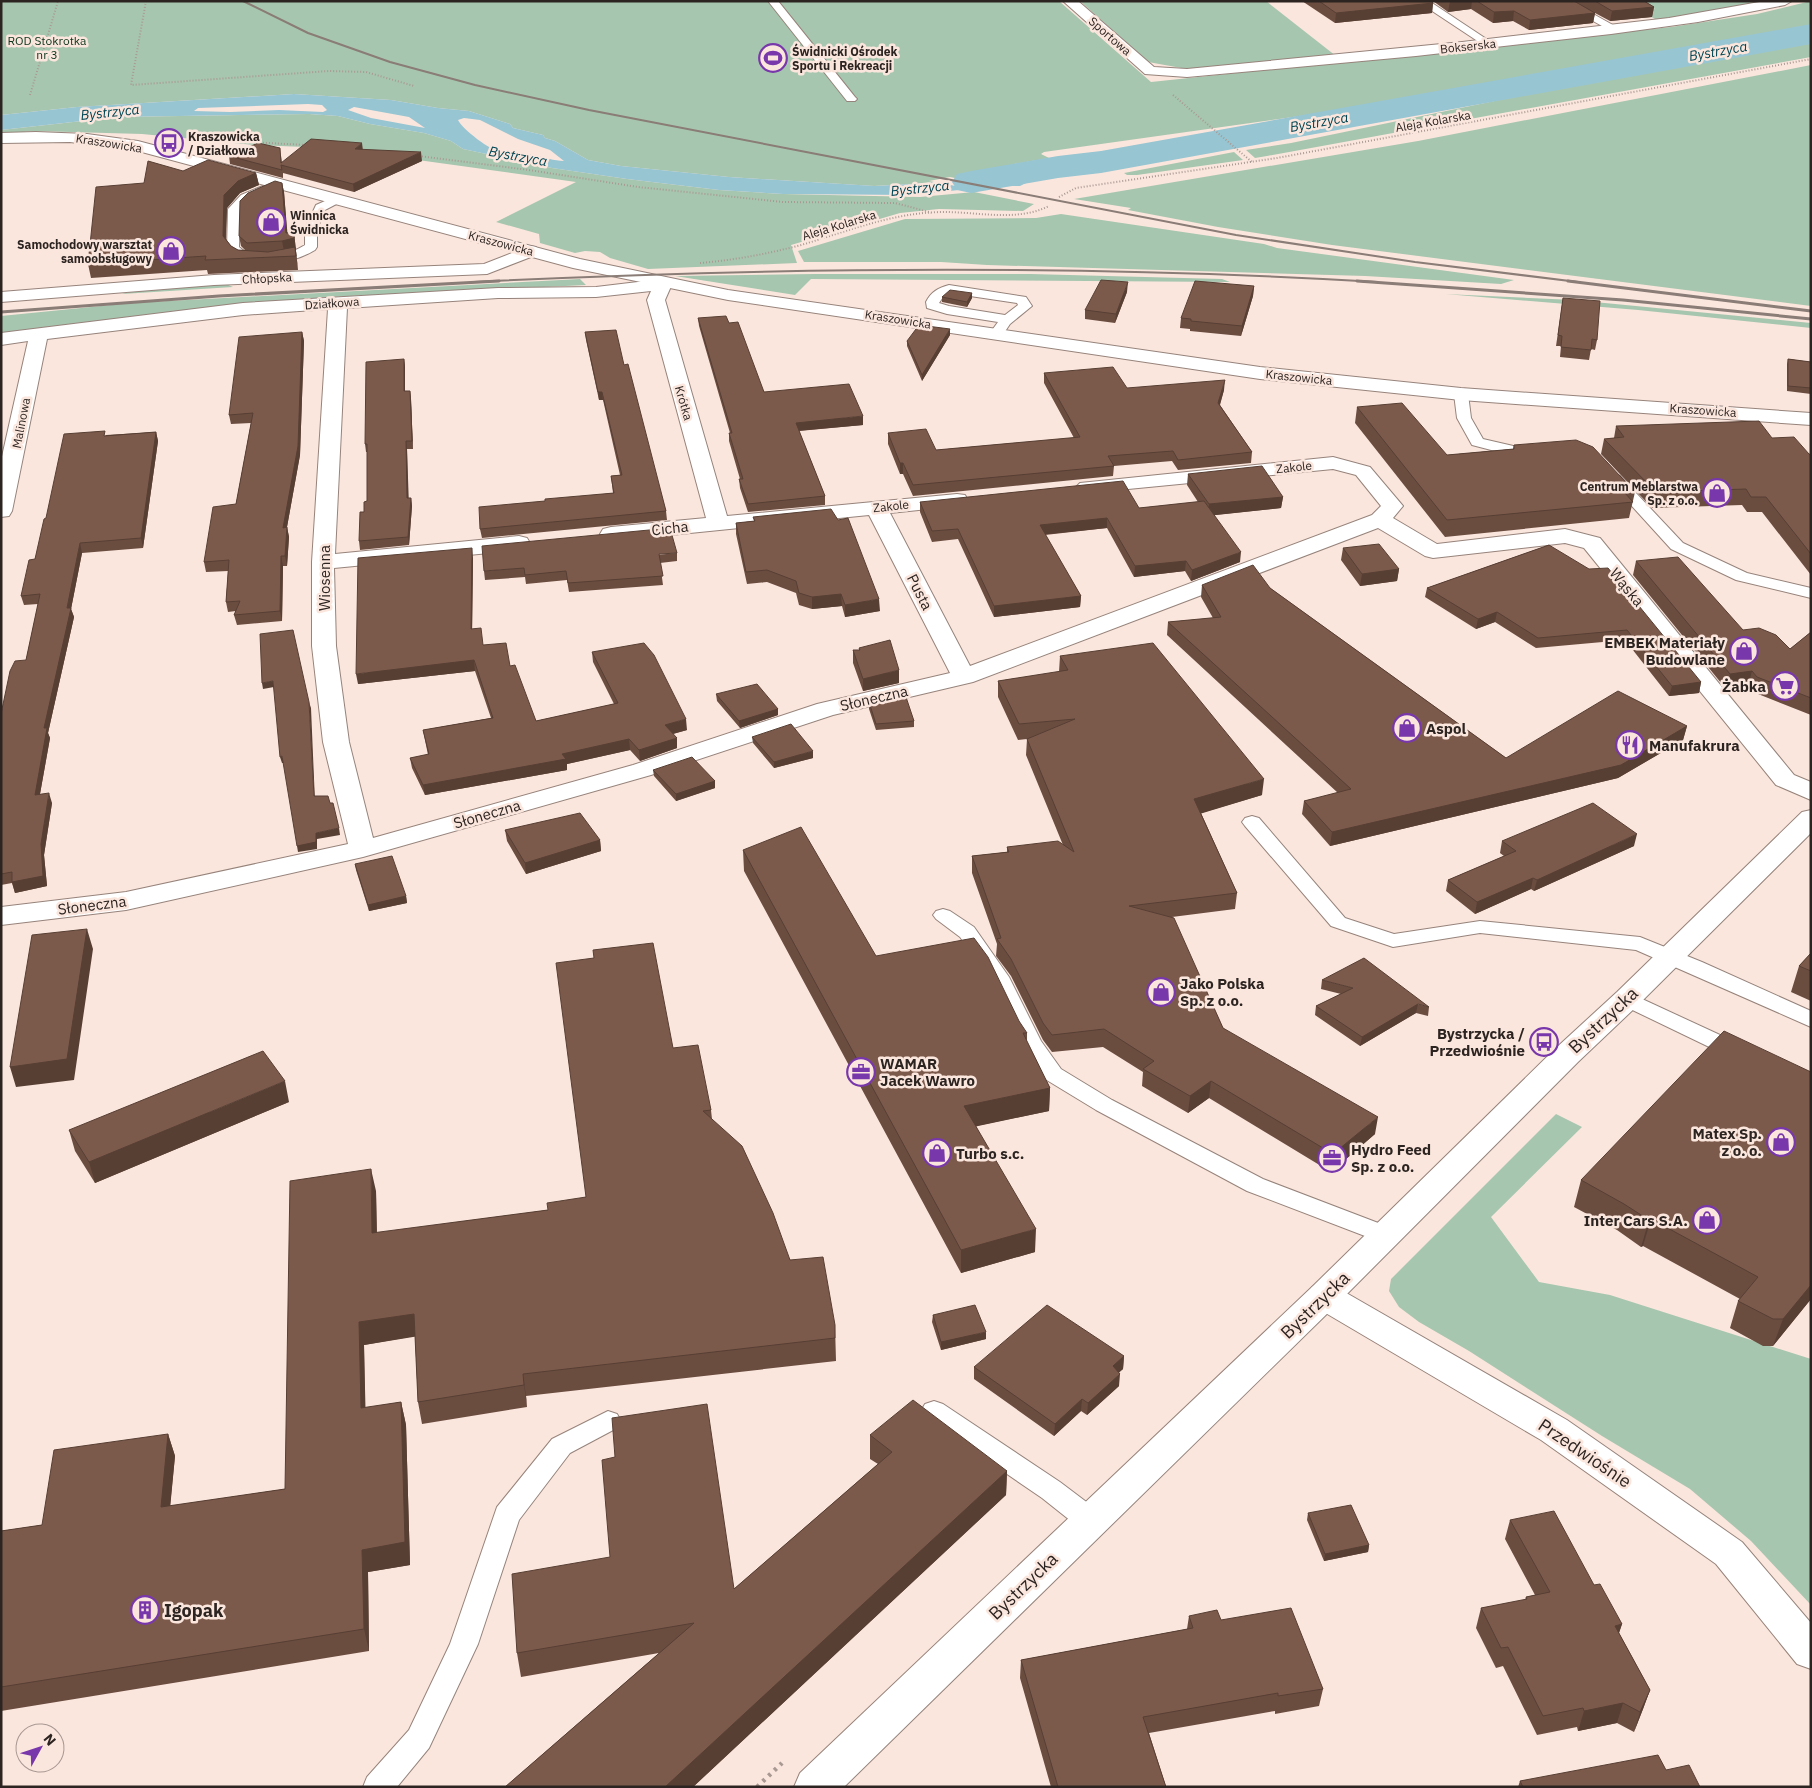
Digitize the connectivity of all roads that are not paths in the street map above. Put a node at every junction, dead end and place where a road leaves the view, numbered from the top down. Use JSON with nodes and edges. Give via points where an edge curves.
{"nodes":[{"id":1,"x":773,"y":1,"type":"edge"},
{"id":2,"x":1070,"y":1,"type":"edge"},
{"id":3,"x":1422,"y":1,"type":"edge"},
{"id":4,"x":1562,"y":1,"type":"edge"},
{"id":5,"x":1785,"y":1,"type":"edge"},
{"id":6,"x":1615,"y":29,"type":"junction"},
{"id":7,"x":1488,"y":44,"type":"junction"},
{"id":8,"x":1150,"y":72,"type":"joint"},
{"id":9,"x":851,"y":99,"type":"dead end"},
{"id":10,"x":1,"y":138,"type":"edge"},
{"id":11,"x":278,"y":183,"type":"junction"},
{"id":12,"x":338,"y":200,"type":"junction"},
{"id":13,"x":530,"y":251,"type":"junction"},
{"id":14,"x":663,"y":284,"type":"junction"},
{"id":15,"x":1,"y":297,"type":"edge"},
{"id":16,"x":338,"y":302,"type":"junction"},
{"id":17,"x":1002,"y":326,"type":"junction"},
{"id":18,"x":39,"y":334,"type":"junction"},
{"id":19,"x":1,"y":339,"type":"edge"},
{"id":20,"x":1460,"y":394,"type":"junction"},
{"id":21,"x":1811,"y":419,"type":"edge"},
{"id":22,"x":1548,"y":451,"type":"edge"},
{"id":23,"x":8,"y":456,"type":"edge"},
{"id":24,"x":1603,"y":466,"type":"edge"},
{"id":25,"x":1067,"y":489,"type":"edge"},
{"id":26,"x":978,"y":497,"type":"edge"},
{"id":27,"x":876,"y":507,"type":"junction"},
{"id":28,"x":1,"y":512,"type":"edge"},
{"id":29,"x":1380,"y":520,"type":"junction"},
{"id":30,"x":718,"y":523,"type":"junction"},
{"id":31,"x":590,"y":536,"type":"edge"},
{"id":32,"x":540,"y":541,"type":"edge"},
{"id":33,"x":323,"y":562,"type":"junction"},
{"id":34,"x":1811,"y":592,"type":"edge"},
{"id":35,"x":964,"y":677,"type":"junction"},
{"id":36,"x":1811,"y":792,"type":"edge"},
{"id":37,"x":1811,"y":818,"type":"edge"},
{"id":38,"x":1252,"y":822,"type":"dead end"},
{"id":39,"x":363,"y":849,"type":"junction"},
{"id":40,"x":943,"y":915,"type":"dead end"},
{"id":41,"x":1,"y":916,"type":"edge"},
{"id":42,"x":1670,"y":956,"type":"junction"},
{"id":43,"x":1627,"y":999,"type":"junction"},
{"id":44,"x":1811,"y":1020,"type":"edge"},
{"id":45,"x":1757,"y":1061,"type":"edge"},
{"id":46,"x":1386,"y":1235,"type":"junction"},
{"id":47,"x":1324,"y":1296,"type":"junction"},
{"id":48,"x":934,"y":1411,"type":"dead end"},
{"id":49,"x":608,"y":1421,"type":"dead end"},
{"id":50,"x":1091,"y":1521,"type":"junction"},
{"id":51,"x":1811,"y":1652,"type":"edge"},
{"id":52,"x":378,"y":1787,"type":"edge"},
{"id":53,"x":815,"y":1787,"type":"edge"}],
"edges":[{"from":1,"to":9,"type":"lane"},
{"from":2,"to":8,"type":"street","name":"Sportowa"},
{"from":3,"to":7,"type":"lane"},
{"from":4,"to":6,"type":"lane"},
{"from":5,"to":6,"type":"street","name":"Bokserska","via":[[1728,13]]},
{"from":6,"to":7,"type":"street","name":"Bokserska"},
{"from":7,"to":8,"type":"street","name":"Bokserska","via":[[1196,72]]},
{"from":10,"to":11,"type":"street","name":"Kraszowicka","via":[[61,136],[106,140]]},
{"from":11,"to":12,"type":"street","name":"Kraszowicka"},
{"from":11,"to":12,"type":"lane","via":[[245,198],[234,209],[233,248],[241,256],[248,259],[304,253],[311,247],[311,229],[320,208]]},
{"from":12,"to":13,"type":"street","name":"Kraszowicka"},
{"from":13,"to":14,"type":"street","name":"Kraszowicka"},
{"from":13,"to":15,"type":"street","name":"Chłopska","via":[[487,269],[214,280]]},
{"from":14,"to":16,"type":"street","name":"Działkowa","via":[[596,292],[544,291]]},
{"from":14,"to":17,"type":"street","name":"Kraszowicka"},
{"from":14,"to":30,"type":"street","name":"Krótka","via":[[656,300]]},
{"from":16,"to":18,"type":"street","name":"Działkowa","via":[[243,309]]},
{"from":16,"to":33,"type":"street","name":"Wiosenna"},
{"from":17,"to":17,"type":"lane","via":[[1025,306],[1021,300],[949,289],[942,291],[933,301],[932,305]]},
{"from":17,"to":20,"type":"street","name":"Kraszowicka","via":[[1260,373]]},
{"from":18,"to":19,"type":"street","name":"Działkowa"},
{"from":18,"to":23,"type":"street","name":"Malinowa"},
{"from":20,"to":21,"type":"street","name":"Kraszowicka"},
{"from":20,"to":22,"type":"lane","via":[[1464,418],[1477,442],[1522,454]]},
{"from":23,"to":28,"type":"street","name":"Malinowa"},
{"from":24,"to":34,"type":"lane","via":[[1677,546],[1742,577]]},
{"from":25,"to":29,"type":"street","name":"Zakole","via":[[1333,463],[1364,470],[1392,506]]},
{"from":26,"to":27,"type":"street","name":"Zakole"},
{"from":27,"to":30,"type":"street","name":"Zakole"},
{"from":27,"to":35,"type":"street","name":"Pusta"},
{"from":29,"to":35,"type":"street"},
{"from":29,"to":36,"type":"street","name":"Wąska","via":[[1433,551],[1565,536],[1592,543],[1785,780]]},
{"from":30,"to":31,"type":"street","name":"Cicha"},
{"from":32,"to":33,"type":"street"},
{"from":33,"to":39,"type":"street","name":"Wiosenna","via":[[324,646],[336,742]]},
{"from":35,"to":39,"type":"street","name":"Słoneczna","via":[[826,709],[642,770]]},
{"from":37,"to":42,"type":"street","name":"Bystrzycka"},
{"from":38,"to":42,"type":"lane","via":[[1338,922],[1393,941],[1480,927],[1640,944]]},
{"from":39,"to":41,"type":"street","name":"Słoneczna","via":[[126,901]]},
{"from":40,"to":46,"type":"lane","via":[[967,932],[999,977],[1031,1043],[1053,1074],[1104,1105],[1255,1185]]},
{"from":42,"to":43,"type":"street","name":"Bystrzycka"},
{"from":42,"to":44,"type":"lane"},
{"from":43,"to":45,"type":"lane"},
{"from":43,"to":46,"type":"street","name":"Bystrzycka"},
{"from":46,"to":47,"type":"street","name":"Bystrzycka"},
{"from":47,"to":50,"type":"street","name":"Bystrzycka"},
{"from":47,"to":51,"type":"street","name":"Przedwiośnie","via":[[1554,1430],[1729,1553]]},
{"from":48,"to":50,"type":"lane","via":[[1052,1490]]},
{"from":49,"to":52,"type":"lane","via":[[561,1446],[507,1515],[460,1652],[419,1739]]},
{"from":50,"to":53,"type":"street","name":"Bystrzycka"}]}
